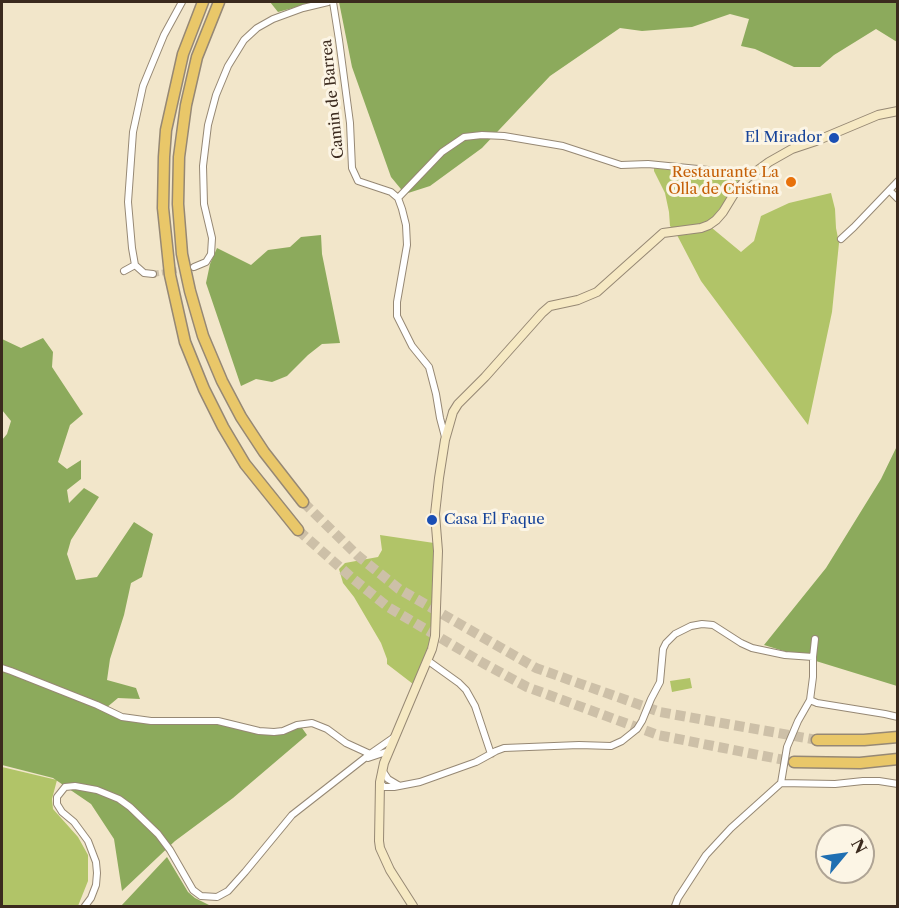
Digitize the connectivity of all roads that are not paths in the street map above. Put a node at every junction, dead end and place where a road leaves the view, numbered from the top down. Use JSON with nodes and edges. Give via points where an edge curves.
{"nodes":[{"id":1,"x":182,"y":2,"type":"edge"},
{"id":2,"x":203,"y":2,"type":"edge"},
{"id":3,"x":219,"y":2,"type":"edge"},
{"id":4,"x":328,"y":2,"type":"edge"},
{"id":5,"x":333,"y":2,"type":"edge"},
{"id":6,"x":897,"y":111,"type":"edge"},
{"id":7,"x":747,"y":178,"type":"junction"},
{"id":8,"x":897,"y":181,"type":"edge"},
{"id":9,"x":890,"y":190,"type":"junction"},
{"id":10,"x":398,"y":198,"type":"junction"},
{"id":11,"x":897,"y":199,"type":"edge"},
{"id":12,"x":841,"y":239,"type":"dead end"},
{"id":13,"x":135,"y":265,"type":"junction"},
{"id":14,"x":194,"y":267,"type":"tunnel mouth"},
{"id":15,"x":124,"y":271,"type":"dead end"},
{"id":16,"x":153,"y":274,"type":"tunnel mouth"},
{"id":17,"x":445,"y":440,"type":"junction"},
{"id":18,"x":303,"y":502,"type":"tunnel mouth"},
{"id":19,"x":298,"y":530,"type":"tunnel mouth"},
{"id":20,"x":815,"y":639,"type":"dead end"},
{"id":21,"x":813,"y":657,"type":"junction"},
{"id":22,"x":427,"y":660,"type":"junction"},
{"id":23,"x":2,"y":668,"type":"edge"},
{"id":24,"x":810,"y":700,"type":"junction"},
{"id":25,"x":897,"y":717,"type":"edge"},
{"id":26,"x":395,"y":736,"type":"junction"},
{"id":27,"x":897,"y":737,"type":"edge"},
{"id":28,"x":817,"y":740,"type":"tunnel mouth"},
{"id":29,"x":377,"y":750,"type":"junction"},
{"id":30,"x":388,"y":752,"type":"junction"},
{"id":31,"x":491,"y":754,"type":"junction"},
{"id":32,"x":369,"y":757,"type":"junction"},
{"id":33,"x":897,"y":759,"type":"edge"},
{"id":34,"x":794,"y":762,"type":"tunnel mouth"},
{"id":35,"x":383,"y":766,"type":"junction"},
{"id":36,"x":380,"y":782,"type":"junction"},
{"id":37,"x":781,"y":783,"type":"junction"},
{"id":38,"x":395,"y":784,"type":"junction"},
{"id":39,"x":897,"y":784,"type":"edge"},
{"id":40,"x":85,"y":906,"type":"edge"},
{"id":41,"x":413,"y":906,"type":"edge"},
{"id":42,"x":675,"y":906,"type":"edge"}],
"edges":[{"from":1,"to":13,"type":"street","via":[[143,86],[133,132],[128,202]]},
{"from":2,"to":19,"type":"highway","via":[[183,54],[166,130],[163,208],[170,275],[185,342],[223,427],[245,464]]},
{"from":3,"to":18,"type":"highway","via":[[197,57],[185,115],[179,157],[182,254],[203,336],[222,381],[264,452]]},
{"from":4,"to":14,"type":"street","via":[[273,19],[258,28],[244,40],[228,66],[208,125],[203,166],[211,254],[206,262]]},
{"from":5,"to":10,"type":"street","name":"Camin de Barrea","via":[[354,175],[358,181]]},
{"from":6,"to":7,"type":"street","via":[[792,149]]},
{"from":7,"to":10,"type":"street","via":[[708,170],[621,165],[563,146],[483,135],[464,137],[442,152]]},
{"from":7,"to":17,"type":"street","via":[[709,225],[663,233],[597,292],[542,312],[458,404]]},
{"from":8,"to":9,"type":"street"},
{"from":9,"to":11,"type":"street"},
{"from":9,"to":12,"type":"street"},
{"from":10,"to":17,"type":"street","via":[[407,245],[397,316],[412,346],[429,367]]},
{"from":13,"to":15,"type":"street"},
{"from":13,"to":16,"type":"street","via":[[144,273]]},
{"from":17,"to":22,"type":"street","via":[[435,514],[436,625]]},
{"from":20,"to":21,"type":"street"},
{"from":21,"to":24,"type":"street"},
{"from":21,"to":31,"type":"street","via":[[752,648],[713,625],[691,626],[666,643],[660,682],[642,721],[629,736],[611,746],[514,747]]},
{"from":22,"to":26,"type":"street"},
{"from":22,"to":31,"type":"street","via":[[466,690]]},
{"from":23,"to":32,"type":"street","via":[[123,717],[218,721],[274,732],[312,723]]},
{"from":24,"to":25,"type":"street"},
{"from":24,"to":37,"type":"street","via":[[787,747]]},
{"from":26,"to":29,"type":"street"},
{"from":26,"to":30,"type":"street"},
{"from":27,"to":28,"type":"highway"},
{"from":29,"to":30,"type":"street"},
{"from":29,"to":32,"type":"street"},
{"from":30,"to":32,"type":"street"},
{"from":30,"to":35,"type":"street"},
{"from":31,"to":38,"type":"street","via":[[440,776]]},
{"from":32,"to":35,"type":"street","via":[[379,758]]},
{"from":32,"to":40,"type":"street","via":[[292,815],[246,872],[217,897],[201,896],[193,890],[158,834],[119,799],[85,787],[65,787],[57,804],[88,841],[96,862],[96,885]]},
{"from":33,"to":34,"type":"highway"},
{"from":35,"to":36,"type":"street"},
{"from":35,"to":38,"type":"street","via":[[388,779]]},
{"from":36,"to":38,"type":"street"},
{"from":36,"to":41,"type":"street","via":[[380,848]]},
{"from":37,"to":39,"type":"street"},
{"from":37,"to":42,"type":"street","via":[[706,855]]}]}
